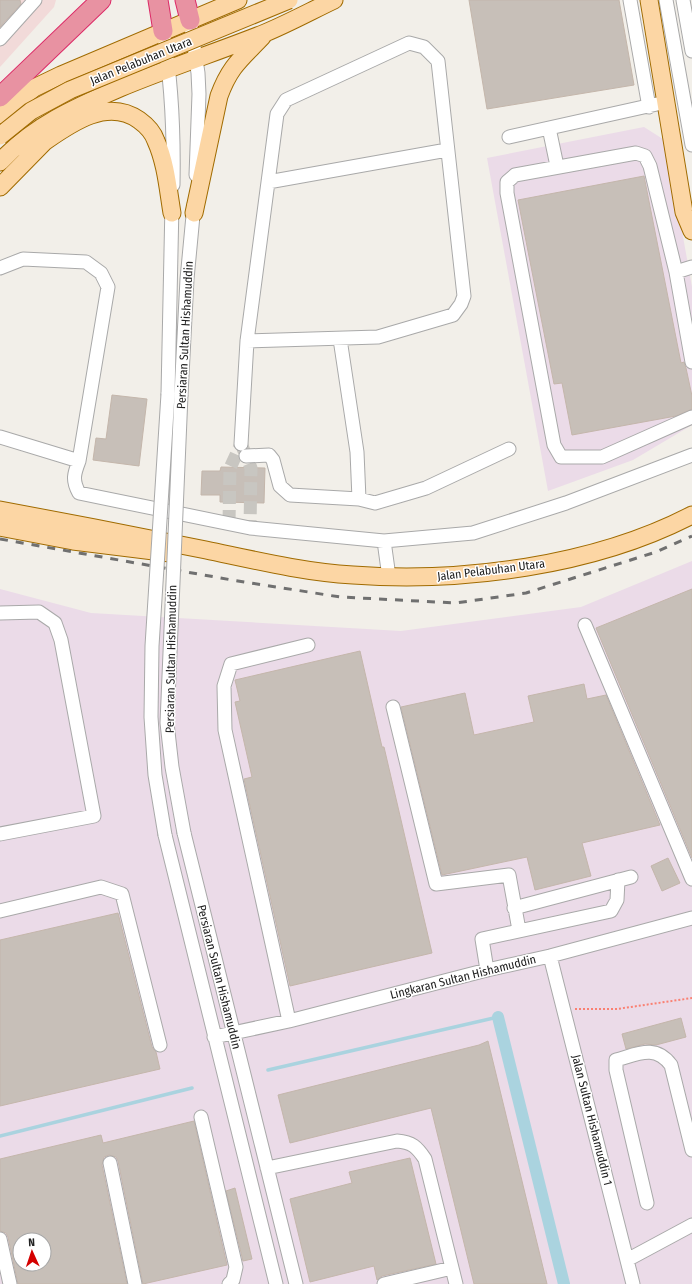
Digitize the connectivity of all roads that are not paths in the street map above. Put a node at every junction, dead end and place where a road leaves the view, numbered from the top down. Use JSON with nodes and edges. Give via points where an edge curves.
{"nodes":[{"id":1,"x":35,"y":0,"type":"edge"},
{"id":2,"x":101,"y":0,"type":"edge"},
{"id":3,"x":158,"y":0,"type":"edge"},
{"id":4,"x":185,"y":0,"type":"edge"},
{"id":5,"x":238,"y":0,"type":"edge"},
{"id":6,"x":289,"y":0,"type":"edge"},
{"id":7,"x":334,"y":0,"type":"edge"},
{"id":8,"x":630,"y":0,"type":"edge"},
{"id":9,"x":649,"y":0,"type":"edge"},
{"id":10,"x":666,"y":0,"type":"edge"},
{"id":11,"x":683,"y":0,"type":"edge"},
{"id":12,"x":190,"y":20,"type":"junction"},
{"id":13,"x":163,"y":31,"type":"junction"},
{"id":14,"x":266,"y":32,"type":"junction"},
{"id":15,"x":0,"y":39,"type":"edge"},
{"id":16,"x":692,"y":51,"type":"edge"},
{"id":17,"x":196,"y":58,"type":"junction"},
{"id":18,"x":169,"y":68,"type":"junction"},
{"id":19,"x":125,"y":86,"type":"junction"},
{"id":20,"x":0,"y":97,"type":"edge"},
{"id":21,"x":666,"y":102,"type":"junction"},
{"id":22,"x":649,"y":107,"type":"junction"},
{"id":23,"x":0,"y":115,"type":"edge"},
{"id":24,"x":549,"y":128,"type":"junction"},
{"id":25,"x":0,"y":136,"type":"edge"},
{"id":26,"x":509,"y":137,"type":"dead end"},
{"id":27,"x":44,"y":142,"type":"junction"},
{"id":28,"x":692,"y":145,"type":"edge"},
{"id":29,"x":447,"y":150,"type":"junction"},
{"id":30,"x":3,"y":159,"type":"edge"},
{"id":31,"x":557,"y":166,"type":"junction"},
{"id":32,"x":268,"y":182,"type":"junction"},
{"id":33,"x":0,"y":187,"type":"edge"},
{"id":34,"x":172,"y":213,"type":"junction"},
{"id":35,"x":194,"y":213,"type":"junction"},
{"id":36,"x":692,"y":231,"type":"edge"},
{"id":37,"x":692,"y":267,"type":"edge"},
{"id":38,"x":0,"y":268,"type":"edge"},
{"id":39,"x":676,"y":272,"type":"junction"},
{"id":40,"x":340,"y":339,"type":"junction"},
{"id":41,"x":247,"y":341,"type":"junction"},
{"id":42,"x":692,"y":362,"type":"edge"},
{"id":43,"x":692,"y":417,"type":"edge"},
{"id":44,"x":0,"y":438,"type":"edge"},
{"id":45,"x":510,"y":449,"type":"dead end"},
{"id":46,"x":692,"y":455,"type":"edge"},
{"id":47,"x":79,"y":461,"type":"junction"},
{"id":48,"x":359,"y":499,"type":"junction"},
{"id":49,"x":0,"y":510,"type":"edge"},
{"id":50,"x":692,"y":515,"type":"edge"},
{"id":51,"x":0,"y":526,"type":"edge"},
{"id":52,"x":384,"y":541,"type":"junction"},
{"id":53,"x":282,"y":565,"type":"junction"},
{"id":54,"x":389,"y":577,"type":"junction"},
{"id":55,"x":0,"y":613,"type":"edge"},
{"id":56,"x":585,"y":625,"type":"dead end"},
{"id":57,"x":308,"y":645,"type":"dead end"},
{"id":58,"x":393,"y":707,"type":"dead end"},
{"id":59,"x":0,"y":834,"type":"edge"},
{"id":60,"x":631,"y":877,"type":"dead end"},
{"id":61,"x":692,"y":879,"type":"edge"},
{"id":62,"x":618,"y":880,"type":"junction"},
{"id":63,"x":514,"y":908,"type":"junction"},
{"id":64,"x":0,"y":911,"type":"edge"},
{"id":65,"x":692,"y":918,"type":"edge"},
{"id":66,"x":519,"y":930,"type":"junction"},
{"id":67,"x":550,"y":956,"type":"junction"},
{"id":68,"x":487,"y":970,"type":"junction"},
{"id":69,"x":289,"y":1021,"type":"junction"},
{"id":70,"x":233,"y":1033,"type":"junction"},
{"id":71,"x":214,"y":1037,"type":"junction"},
{"id":72,"x":160,"y":1045,"type":"dead end"},
{"id":73,"x":201,"y":1117,"type":"dead end"},
{"id":74,"x":692,"y":1150,"type":"edge"},
{"id":75,"x":110,"y":1163,"type":"dead end"},
{"id":76,"x":267,"y":1168,"type":"junction"},
{"id":77,"x":647,"y":1203,"type":"dead end"},
{"id":78,"x":692,"y":1225,"type":"edge"},
{"id":79,"x":0,"y":1239,"type":"edge"},
{"id":80,"x":627,"y":1260,"type":"junction"},
{"id":81,"x":452,"y":1268,"type":"junction"},
{"id":82,"x":10,"y":1284,"type":"edge"},
{"id":83,"x":135,"y":1284,"type":"edge"},
{"id":84,"x":229,"y":1284,"type":"edge"},
{"id":85,"x":276,"y":1284,"type":"edge"},
{"id":86,"x":296,"y":1284,"type":"edge"},
{"id":87,"x":384,"y":1284,"type":"edge"},
{"id":88,"x":456,"y":1284,"type":"edge"},
{"id":89,"x":633,"y":1284,"type":"edge"}],
"edges":[{"from":1,"to":15,"type":"street"},
{"from":2,"to":20,"type":"highway"},
{"from":3,"to":13,"type":"highway"},
{"from":4,"to":12,"type":"highway"},
{"from":5,"to":12,"type":"main road"},
{"from":6,"to":25,"type":"main road","name":"Jalan Pelabuhan Utara","bridge":true,"via":[[70,90],[31,111]]},
{"from":7,"to":14,"type":"main road"},
{"from":8,"to":22,"type":"street"},
{"from":9,"to":21,"type":"main road"},
{"from":10,"to":28,"type":"street"},
{"from":11,"to":16,"type":"street"},
{"from":12,"to":13,"type":"main road"},
{"from":12,"to":17,"type":"street","name":"Persiaran Sultan Hishamuddin"},
{"from":13,"to":18,"type":"street","name":"Persiaran Sultan Hishamuddin"},
{"from":13,"to":23,"type":"main road","via":[[34,88]]},
{"from":14,"to":17,"type":"main road"},
{"from":14,"to":35,"type":"main road","via":[[237,60],[223,85]]},
{"from":17,"to":18,"type":"main road"},
{"from":17,"to":35,"type":"street","name":"Persiaran Sultan Hishamuddin","via":[[199,121]]},
{"from":18,"to":19,"type":"main road"},
{"from":18,"to":34,"type":"street","name":"Persiaran Sultan Hishamuddin","via":[[173,129]]},
{"from":19,"to":27,"type":"main road","via":[[70,120]]},
{"from":19,"to":30,"type":"main road","via":[[60,115],[29,135]]},
{"from":21,"to":22,"type":"street"},
{"from":21,"to":36,"type":"main road","via":[[684,212]]},
{"from":22,"to":24,"type":"street"},
{"from":24,"to":26,"type":"street"},
{"from":24,"to":31,"type":"street"},
{"from":27,"to":33,"type":"main road"},
{"from":27,"to":34,"type":"main road","via":[[77,122],[100,112],[118,111],[134,116],[147,127],[156,140],[163,159]]},
{"from":29,"to":32,"type":"street"},
{"from":29,"to":32,"type":"street","via":[[438,61],[424,46],[409,43],[286,100],[277,114]]},
{"from":29,"to":40,"type":"street","via":[[464,296],[461,304],[453,314],[378,337]]},
{"from":31,"to":39,"type":"street","via":[[636,153],[645,156],[650,166]]},
{"from":31,"to":43,"type":"street","via":[[515,175],[508,182],[506,193],[554,446],[561,457],[602,457]]},
{"from":32,"to":41,"type":"street"},
{"from":34,"to":71,"type":"street","name":"Persiaran Sultan Hishamuddin","bridge":true,"via":[[168,394],[152,646],[151,717],[155,775],[165,836]]},
{"from":35,"to":70,"type":"street","name":"Persiaran Sultan Hishamuddin","bridge":true,"via":[[187,279],[167,723],[184,833]]},
{"from":37,"to":39,"type":"street"},
{"from":38,"to":47,"type":"street","via":[[23,259],[86,262],[101,273],[108,287]]},
{"from":39,"to":42,"type":"street"},
{"from":40,"to":41,"type":"street"},
{"from":40,"to":48,"type":"street","via":[[357,452]]},
{"from":41,"to":48,"type":"street","via":[[244,450],[269,455],[273,460],[280,486],[290,495]]},
{"from":44,"to":47,"type":"street"},
{"from":45,"to":48,"type":"street","via":[[426,488],[375,503]]},
{"from":46,"to":52,"type":"street","via":[[566,503],[473,533]]},
{"from":47,"to":52,"type":"street","via":[[73,476],[74,485],[79,493],[250,528]]},
{"from":49,"to":53,"type":"main road"},
{"from":50,"to":54,"type":"main road","name":"Jalan Pelabuhan Utara","via":[[677,523],[574,558],[500,571],[438,577]]},
{"from":51,"to":53,"type":"main road","via":[[115,547]]},
{"from":52,"to":54,"type":"street"},
{"from":53,"to":54,"type":"main road","name":"Jalan Pelabuhan Utara","via":[[344,574]]},
{"from":55,"to":59,"type":"street","via":[[39,612],[55,623],[61,640],[94,816]]},
{"from":56,"to":61,"type":"street"},
{"from":57,"to":69,"type":"street","via":[[231,664],[224,686],[225,730]]},
{"from":58,"to":63,"type":"street","via":[[436,884],[509,875]]},
{"from":60,"to":62,"type":"street"},
{"from":62,"to":63,"type":"street"},
{"from":62,"to":66,"type":"street","via":[[617,900],[611,911]]},
{"from":63,"to":66,"type":"street"},
{"from":64,"to":72,"type":"street","via":[[100,886],[122,894]]},
{"from":65,"to":67,"type":"street","name":"Lingkaran Sultan Hishamuddin"},
{"from":66,"to":68,"type":"street","via":[[482,939]]},
{"from":67,"to":68,"type":"street","name":"Lingkaran Sultan Hishamuddin"},
{"from":67,"to":80,"type":"street","name":"Jalan Sultan Hishamuddin 1"},
{"from":68,"to":69,"type":"street","name":"Lingkaran Sultan Hishamuddin"},
{"from":69,"to":70,"type":"street","name":"Lingkaran Sultan Hishamuddin"},
{"from":70,"to":71,"type":"street","name":"Lingkaran Sultan Hishamuddin"},
{"from":70,"to":76,"type":"street","name":"Persiaran Sultan Hishamuddin"},
{"from":71,"to":85,"type":"street","name":"Persiaran Sultan Hishamuddin"},
{"from":73,"to":84,"type":"street","via":[[236,1267]]},
{"from":74,"to":77,"type":"street","via":[[672,1066],[664,1056],[649,1051],[616,1060],[616,1070]]},
{"from":75,"to":83,"type":"street"},
{"from":76,"to":81,"type":"street","via":[[397,1141],[410,1142],[425,1159]]},
{"from":76,"to":86,"type":"street","name":"Persiaran Sultan Hishamuddin"},
{"from":78,"to":80,"type":"street"},
{"from":79,"to":82,"type":"street"},
{"from":80,"to":89,"type":"street","name":"Jalan Sultan Hishamuddin 1"},
{"from":81,"to":87,"type":"street"},
{"from":81,"to":88,"type":"street"}]}
